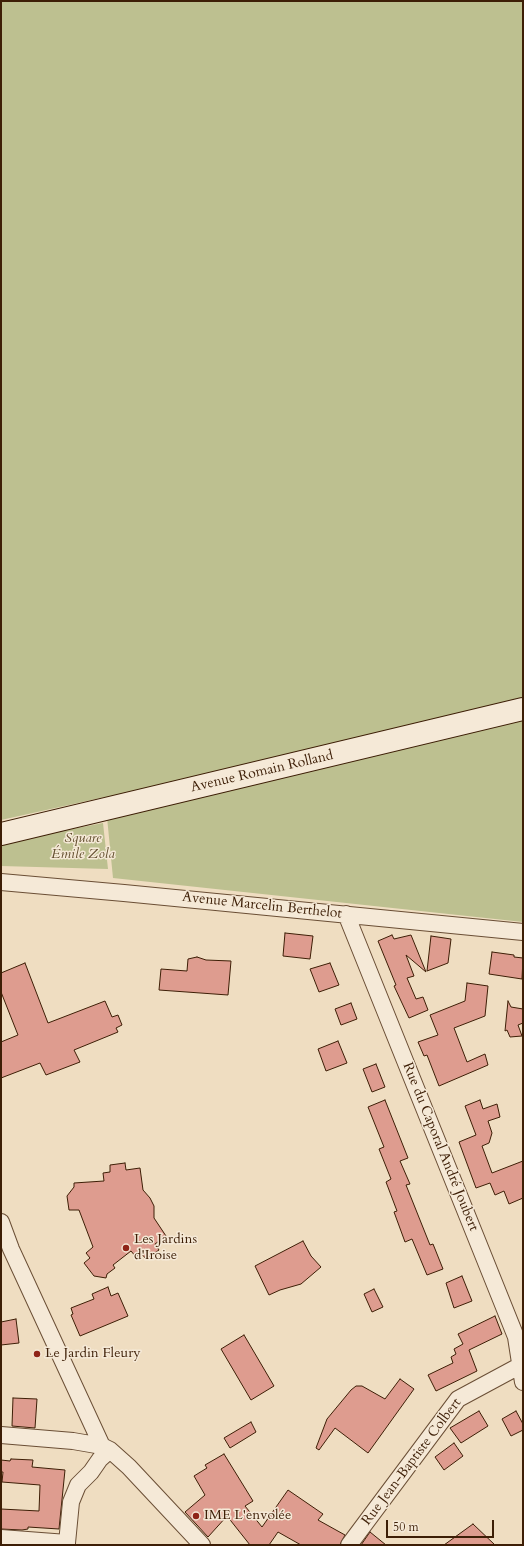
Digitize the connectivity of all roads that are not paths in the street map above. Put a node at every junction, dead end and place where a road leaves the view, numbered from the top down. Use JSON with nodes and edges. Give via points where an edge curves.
{"nodes":[{"id":1,"x":523,"y":709,"type":"edge"},
{"id":2,"x":1,"y":834,"type":"edge"},
{"id":3,"x":1,"y":882,"type":"edge"},
{"id":4,"x":346,"y":914,"type":"junction"},
{"id":5,"x":523,"y":932,"type":"edge"},
{"id":6,"x":1,"y":1222,"type":"edge"},
{"id":7,"x":521,"y":1365,"type":"edge"},
{"id":8,"x":523,"y":1382,"type":"edge"},
{"id":9,"x":1,"y":1435,"type":"edge"},
{"id":10,"x":106,"y":1448,"type":"junction"},
{"id":11,"x":1,"y":1538,"type":"edge"},
{"id":12,"x":202,"y":1545,"type":"edge"},
{"id":13,"x":349,"y":1545,"type":"edge"}],
"edges":[{"from":1,"to":2,"type":"main road","name":"Avenue Romain Rolland"},
{"from":3,"to":4,"type":"street","name":"Avenue Marcelin Berthelot"},
{"from":4,"to":5,"type":"street","name":"Avenue Marcelin Berthelot"},
{"from":4,"to":7,"type":"street","name":"Rue du Caporal André Joubert","via":[[516,1337]]},
{"from":6,"to":10,"type":"street","via":[[11,1249]]},
{"from":7,"to":8,"type":"street","name":"Rue du Caporal André Joubert"},
{"from":7,"to":13,"type":"street","name":"Rue Jean-Baptiste Colbert","via":[[458,1399]]},
{"from":9,"to":10,"type":"street","via":[[57,1439]]},
{"from":10,"to":11,"type":"street","via":[[91,1472],[78,1485],[71,1502],[67,1543]]},
{"from":10,"to":12,"type":"street","via":[[129,1467]]}]}
